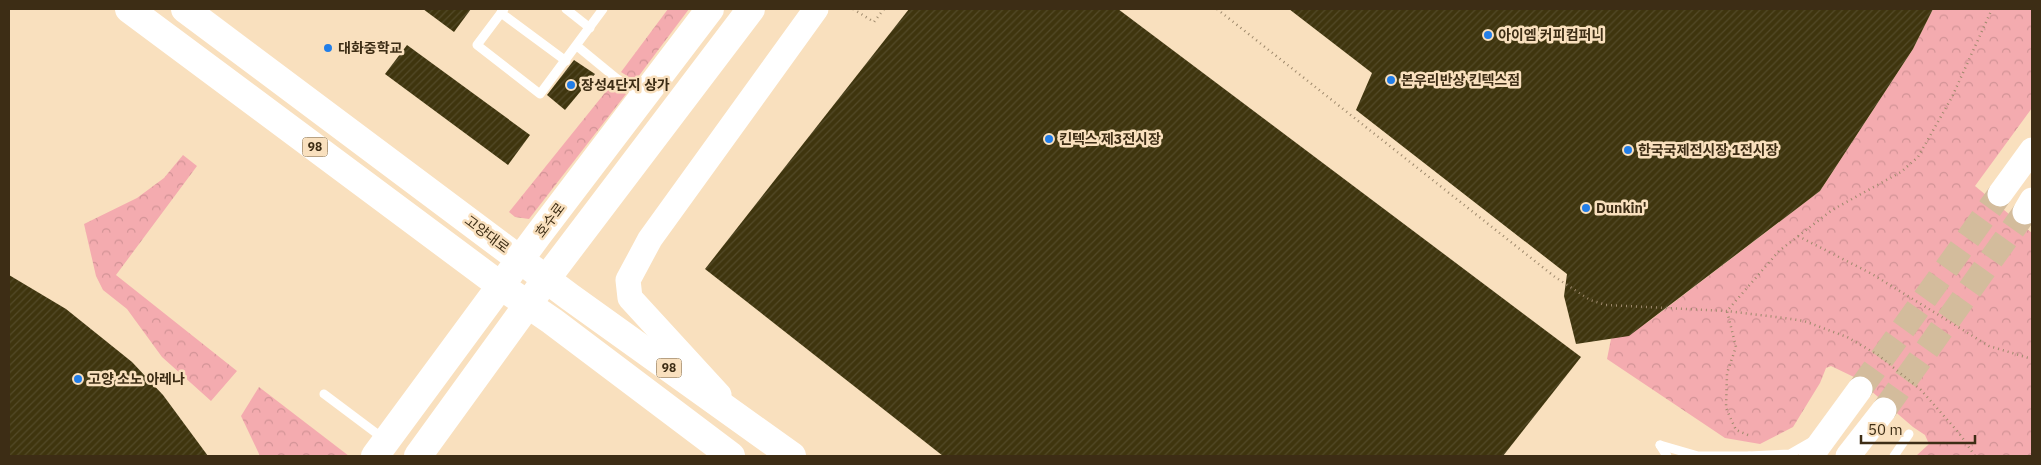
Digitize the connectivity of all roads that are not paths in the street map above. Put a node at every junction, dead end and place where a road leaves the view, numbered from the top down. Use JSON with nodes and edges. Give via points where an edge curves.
{"nodes":[{"id":1,"x":129,"y":9,"type":"edge"},
{"id":2,"x":185,"y":9,"type":"edge"},
{"id":3,"x":566,"y":9,"type":"edge"},
{"id":4,"x":603,"y":9,"type":"edge"},
{"id":5,"x":710,"y":9,"type":"edge"},
{"id":6,"x":751,"y":9,"type":"edge"},
{"id":7,"x":816,"y":9,"type":"edge"},
{"id":8,"x":502,"y":11,"type":"edge"},
{"id":9,"x":590,"y":28,"type":"junction"},
{"id":10,"x":577,"y":46,"type":"junction"},
{"id":11,"x":566,"y":61,"type":"junction"},
{"id":12,"x":643,"y":97,"type":"junction"},
{"id":13,"x":2032,"y":150,"type":"edge"},
{"id":14,"x":2000,"y":194,"type":"tunnel mouth"},
{"id":15,"x":520,"y":259,"type":"junction"},
{"id":16,"x":547,"y":278,"type":"junction"},
{"id":17,"x":501,"y":286,"type":"junction"},
{"id":18,"x":528,"y":304,"type":"junction"},
{"id":19,"x":1860,"y":389,"type":"tunnel mouth"},
{"id":20,"x":324,"y":394,"type":"dead end"},
{"id":21,"x":1884,"y":410,"type":"tunnel mouth"},
{"id":22,"x":741,"y":419,"type":"junction"},
{"id":23,"x":1827,"y":434,"type":"junction"},
{"id":24,"x":1909,"y":434,"type":"dead end"},
{"id":25,"x":1660,"y":445,"type":"junction"},
{"id":26,"x":381,"y":449,"type":"edge"},
{"id":27,"x":418,"y":456,"type":"edge"},
{"id":28,"x":731,"y":456,"type":"edge"},
{"id":29,"x":792,"y":456,"type":"edge"},
{"id":30,"x":1667,"y":456,"type":"edge"},
{"id":31,"x":1676,"y":456,"type":"edge"},
{"id":32,"x":1749,"y":456,"type":"edge"},
{"id":33,"x":1811,"y":456,"type":"edge"},
{"id":34,"x":1848,"y":456,"type":"edge"},
{"id":35,"x":1894,"y":456,"type":"edge"}],
"edges":[{"from":1,"to":17,"type":"main road","number":"98"},
{"from":2,"to":15,"type":"main road","name":"고양대로","number":"98"},
{"from":3,"to":9,"type":"lane"},
{"from":4,"to":9,"type":"lane"},
{"from":5,"to":12,"type":"main road","name":"호수로"},
{"from":6,"to":16,"type":"main road"},
{"from":7,"to":22,"type":"main road","via":[[650,239],[628,280],[630,298]]},
{"from":8,"to":11,"type":"lane"},
{"from":8,"to":11,"type":"lane","via":[[477,45],[540,94]]},
{"from":9,"to":10,"type":"lane"},
{"from":10,"to":11,"type":"lane"},
{"from":10,"to":12,"type":"lane"},
{"from":12,"to":15,"type":"main road","name":"호수로"},
{"from":13,"to":14,"type":"main road"},
{"from":15,"to":16,"type":"main road","name":"고양대로","number":"98"},
{"from":15,"to":17,"type":"main road","name":"호수로"},
{"from":16,"to":18,"type":"main road"},
{"from":16,"to":22,"type":"main road","name":"고양대로","number":"98"},
{"from":17,"to":18,"type":"main road","number":"98"},
{"from":17,"to":26,"type":"main road","name":"호수로"},
{"from":18,"to":27,"type":"main road"},
{"from":18,"to":28,"type":"main road","number":"98"},
{"from":19,"to":23,"type":"main road"},
{"from":20,"to":26,"type":"lane"},
{"from":21,"to":34,"type":"main road"},
{"from":22,"to":29,"type":"main road","name":"고양대로","number":"98"},
{"from":23,"to":32,"type":"lane","via":[[1790,454]]},
{"from":23,"to":33,"type":"main road"},
{"from":24,"to":35,"type":"lane"},
{"from":25,"to":30,"type":"lane"},
{"from":25,"to":31,"type":"lane"},
{"from":25,"to":32,"type":"lane","via":[[1698,456]]}]}
